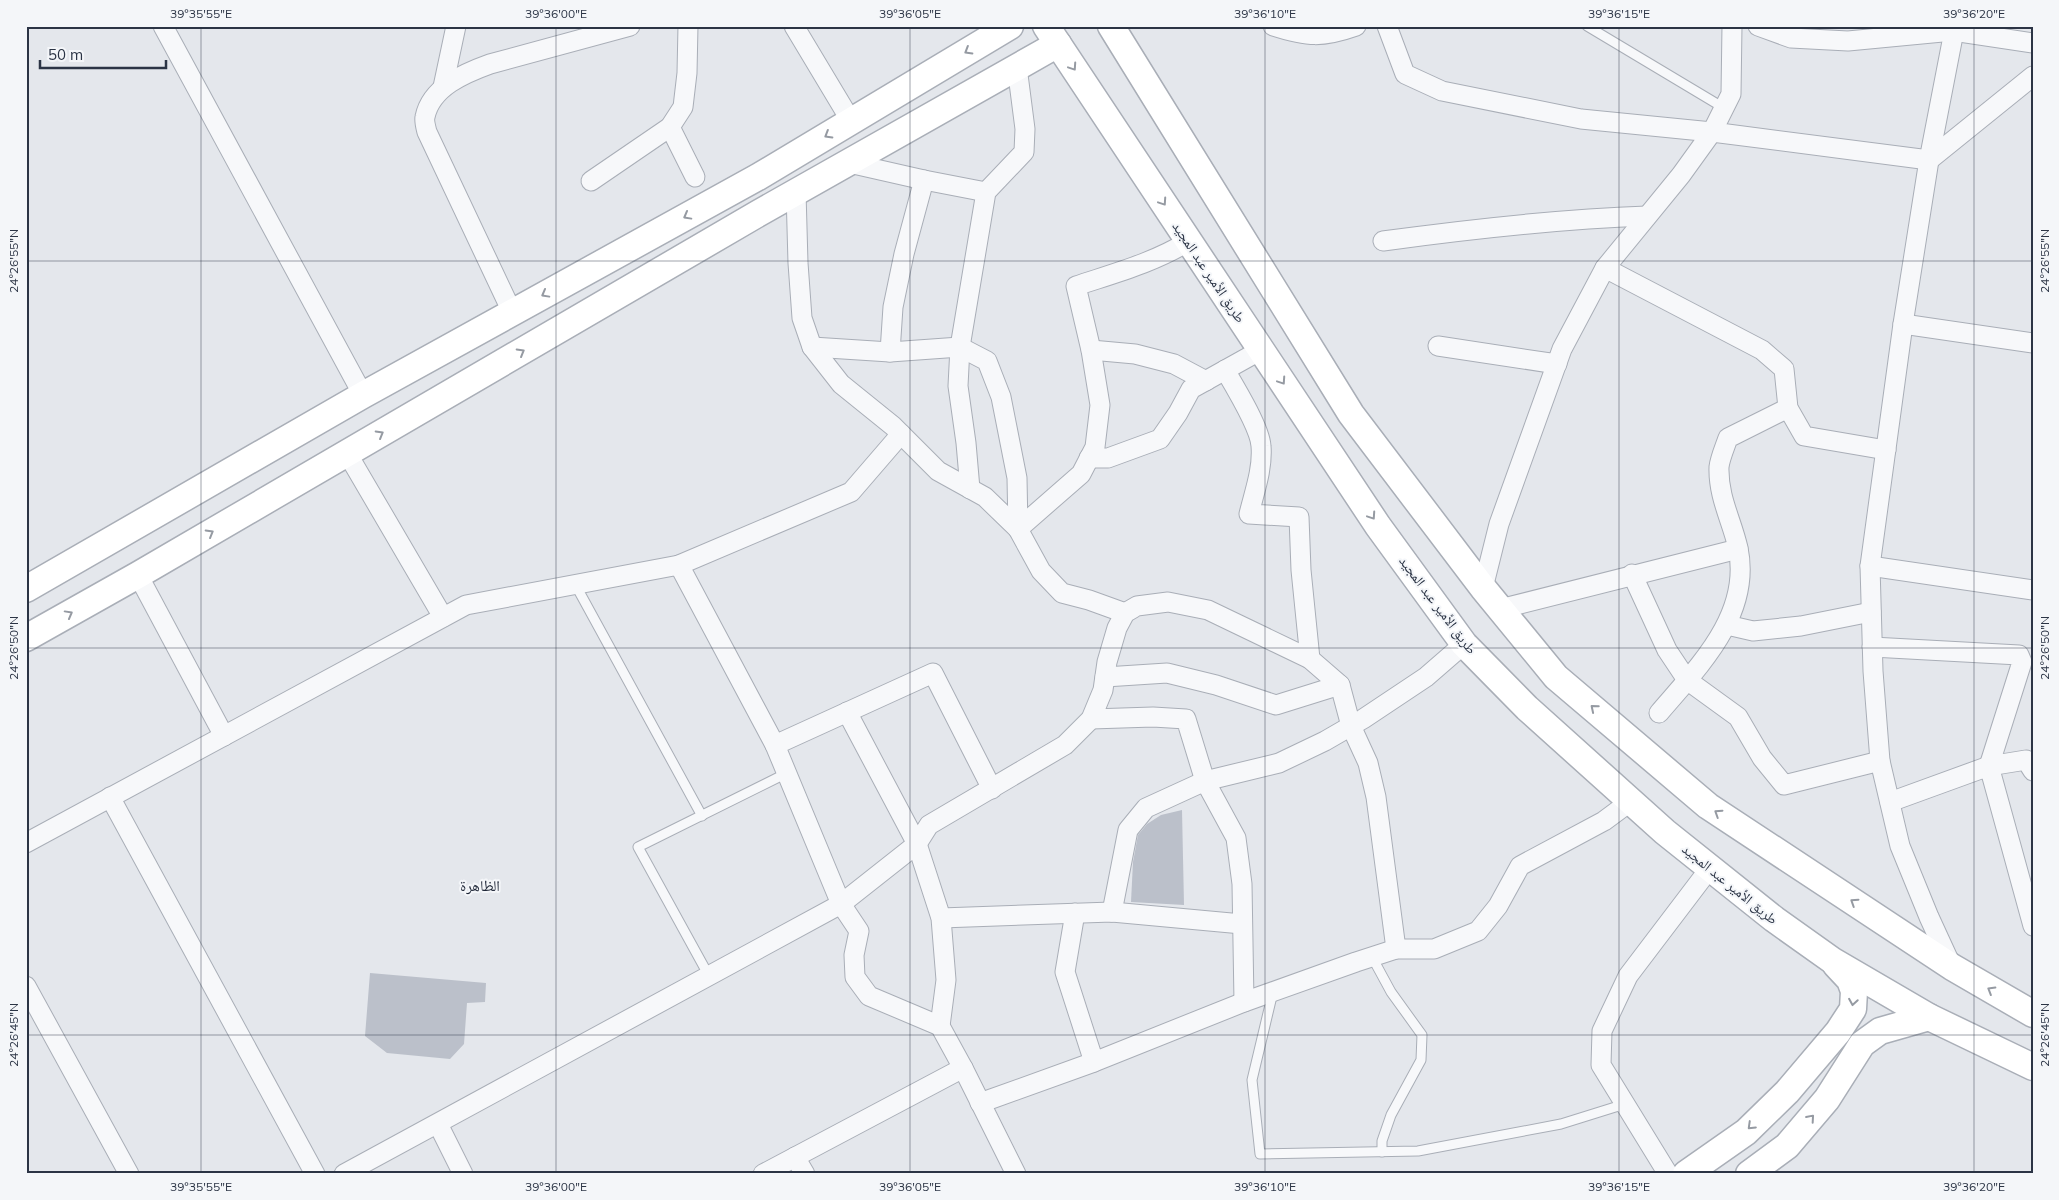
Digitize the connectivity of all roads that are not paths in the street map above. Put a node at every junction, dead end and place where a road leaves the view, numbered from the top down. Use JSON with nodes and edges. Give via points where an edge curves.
{"nodes":[{"id":1,"x":163,"y":26,"type":"edge"},
{"id":2,"x":456,"y":26,"type":"edge"},
{"id":3,"x":630,"y":26,"type":"edge"},
{"id":4,"x":688,"y":26,"type":"edge"},
{"id":5,"x":794,"y":26,"type":"edge"},
{"id":6,"x":1010,"y":26,"type":"edge"},
{"id":7,"x":1111,"y":26,"type":"edge"},
{"id":8,"x":1134,"y":26,"type":"edge"},
{"id":9,"x":1273,"y":26,"type":"edge"},
{"id":10,"x":1356,"y":26,"type":"edge"},
{"id":11,"x":1387,"y":26,"type":"edge"},
{"id":12,"x":1587,"y":26,"type":"edge"},
{"id":13,"x":1732,"y":26,"type":"edge"},
{"id":14,"x":1758,"y":26,"type":"edge"},
{"id":15,"x":1954,"y":29,"type":"edge"},
{"id":16,"x":1052,"y":35,"type":"edge"},
{"id":17,"x":2033,"y":43,"type":"edge"},
{"id":18,"x":1016,"y":68,"type":"junction"},
{"id":19,"x":2033,"y":76,"type":"edge"},
{"id":20,"x":1143,"y":78,"type":"junction"},
{"id":21,"x":443,"y":87,"type":"junction"},
{"id":22,"x":1724,"y":108,"type":"junction"},
{"id":23,"x":851,"y":121,"type":"junction"},
{"id":24,"x":670,"y":127,"type":"junction"},
{"id":25,"x":1712,"y":132,"type":"junction"},
{"id":26,"x":1929,"y":160,"type":"junction"},
{"id":27,"x":848,"y":162,"type":"junction"},
{"id":28,"x":695,"y":177,"type":"dead end"},
{"id":29,"x":924,"y":180,"type":"junction"},
{"id":30,"x":591,"y":181,"type":"dead end"},
{"id":31,"x":796,"y":192,"type":"junction"},
{"id":32,"x":986,"y":192,"type":"junction"},
{"id":33,"x":1648,"y":216,"type":"junction"},
{"id":34,"x":1188,"y":241,"type":"junction"},
{"id":35,"x":1383,"y":241,"type":"dead end"},
{"id":36,"x":1605,"y":268,"type":"junction"},
{"id":37,"x":512,"y":312,"type":"junction"},
{"id":38,"x":1903,"y":324,"type":"junction"},
{"id":39,"x":2033,"y":343,"type":"edge"},
{"id":40,"x":1438,"y":346,"type":"dead end"},
{"id":41,"x":812,"y":347,"type":"junction"},
{"id":42,"x":960,"y":347,"type":"junction"},
{"id":43,"x":1091,"y":350,"type":"junction"},
{"id":44,"x":1261,"y":350,"type":"junction"},
{"id":45,"x":890,"y":352,"type":"junction"},
{"id":46,"x":1557,"y":364,"type":"junction"},
{"id":47,"x":1225,"y":370,"type":"junction"},
{"id":48,"x":1206,"y":381,"type":"junction"},
{"id":49,"x":363,"y":394,"type":"junction"},
{"id":50,"x":1788,"y":408,"type":"junction"},
{"id":51,"x":319,"y":420,"type":"junction"},
{"id":52,"x":901,"y":434,"type":"junction"},
{"id":53,"x":1886,"y":450,"type":"junction"},
{"id":54,"x":344,"y":455,"type":"junction"},
{"id":55,"x":1089,"y":458,"type":"junction"},
{"id":56,"x":970,"y":489,"type":"junction"},
{"id":57,"x":1018,"y":529,"type":"junction"},
{"id":58,"x":1738,"y":549,"type":"junction"},
{"id":59,"x":679,"y":565,"type":"junction"},
{"id":60,"x":1870,"y":566,"type":"junction"},
{"id":61,"x":1632,"y":574,"type":"junction"},
{"id":62,"x":138,"y":575,"type":"junction"},
{"id":63,"x":576,"y":584,"type":"junction"},
{"id":64,"x":1483,"y":588,"type":"junction"},
{"id":65,"x":26,"y":589,"type":"edge"},
{"id":66,"x":2033,"y":590,"type":"edge"},
{"id":67,"x":1500,"y":609,"type":"junction"},
{"id":68,"x":1871,"y":612,"type":"junction"},
{"id":69,"x":1125,"y":613,"type":"junction"},
{"id":70,"x":443,"y":617,"type":"junction"},
{"id":71,"x":1727,"y":624,"type":"junction"},
{"id":72,"x":26,"y":638,"type":"edge"},
{"id":73,"x":1464,"y":644,"type":"junction"},
{"id":74,"x":1872,"y":647,"type":"junction"},
{"id":75,"x":1310,"y":659,"type":"junction"},
{"id":76,"x":1105,"y":677,"type":"junction"},
{"id":77,"x":1687,"y":680,"type":"junction"},
{"id":78,"x":1340,"y":685,"type":"junction"},
{"id":79,"x":847,"y":712,"type":"junction"},
{"id":80,"x":1659,"y":713,"type":"dead end"},
{"id":81,"x":1091,"y":719,"type":"junction"},
{"id":82,"x":1351,"y":726,"type":"junction"},
{"id":83,"x":224,"y":736,"type":"junction"},
{"id":84,"x":774,"y":745,"type":"junction"},
{"id":85,"x":1880,"y":761,"type":"junction"},
{"id":86,"x":1988,"y":766,"type":"junction"},
{"id":87,"x":2033,"y":771,"type":"edge"},
{"id":88,"x":786,"y":774,"type":"junction"},
{"id":89,"x":1205,"y":781,"type":"junction"},
{"id":90,"x":992,"y":789,"type":"junction"},
{"id":91,"x":110,"y":797,"type":"junction"},
{"id":92,"x":1631,"y":801,"type":"junction"},
{"id":93,"x":1890,"y":802,"type":"junction"},
{"id":94,"x":702,"y":816,"type":"junction"},
{"id":95,"x":26,"y":843,"type":"edge"},
{"id":96,"x":918,"y":844,"type":"junction"},
{"id":97,"x":1710,"y":868,"type":"junction"},
{"id":98,"x":841,"y":904,"type":"junction"},
{"id":99,"x":1112,"y":912,"type":"junction"},
{"id":100,"x":1075,"y":913,"type":"junction"},
{"id":101,"x":942,"y":918,"type":"junction"},
{"id":102,"x":1242,"y":924,"type":"junction"},
{"id":103,"x":2033,"y":926,"type":"edge"},
{"id":104,"x":1396,"y":949,"type":"junction"},
{"id":105,"x":1372,"y":957,"type":"junction"},
{"id":106,"x":1832,"y":961,"type":"junction"},
{"id":107,"x":1952,"y":967,"type":"junction"},
{"id":108,"x":709,"y":976,"type":"junction"},
{"id":109,"x":26,"y":986,"type":"edge"},
{"id":110,"x":1273,"y":992,"type":"junction"},
{"id":111,"x":1244,"y":1002,"type":"junction"},
{"id":112,"x":2033,"y":1014,"type":"edge"},
{"id":113,"x":1929,"y":1017,"type":"junction"},
{"id":114,"x":940,"y":1026,"type":"junction"},
{"id":115,"x":1094,"y":1062,"type":"junction"},
{"id":116,"x":2033,"y":1067,"type":"edge"},
{"id":117,"x":963,"y":1068,"type":"junction"},
{"id":118,"x":980,"y":1103,"type":"junction"},
{"id":119,"x":1625,"y":1104,"type":"junction"},
{"id":120,"x":438,"y":1124,"type":"junction"},
{"id":121,"x":1382,"y":1152,"type":"junction"},
{"id":122,"x":795,"y":1157,"type":"junction"},
{"id":123,"x":129,"y":1174,"type":"edge"},
{"id":124,"x":315,"y":1174,"type":"edge"},
{"id":125,"x":344,"y":1174,"type":"edge"},
{"id":126,"x":463,"y":1174,"type":"edge"},
{"id":127,"x":763,"y":1174,"type":"edge"},
{"id":128,"x":805,"y":1174,"type":"edge"},
{"id":129,"x":1016,"y":1174,"type":"edge"},
{"id":130,"x":1668,"y":1174,"type":"edge"},
{"id":131,"x":1686,"y":1174,"type":"edge"},
{"id":132,"x":1749,"y":1174,"type":"edge"}],
"edges":[{"from":1,"to":49,"type":"street"},
{"from":2,"to":21,"type":"street"},
{"from":3,"to":21,"type":"street","via":[[490,64]]},
{"from":4,"to":24,"type":"street","via":[[688,73],[683,107]]},
{"from":5,"to":23,"type":"street"},
{"from":6,"to":23,"type":"main road","one_way":true},
{"from":7,"to":20,"type":"main road"},
{"from":8,"to":20,"type":"main road"},
{"from":9,"to":10,"type":"street","via":[[1297,34],[1330,35]]},
{"from":11,"to":25,"type":"street","via":[[1405,74],[1442,91],[1581,119]]},
{"from":12,"to":22,"type":"lane"},
{"from":13,"to":22,"type":"street","via":[[1731,94]]},
{"from":14,"to":15,"type":"street","via":[[1791,38],[1848,41]]},
{"from":15,"to":17,"type":"street"},
{"from":15,"to":26,"type":"street"},
{"from":16,"to":18,"type":"main road"},
{"from":16,"to":34,"type":"main road","name":"طريق الأمير عبد المجيد","one_way":true},
{"from":18,"to":27,"type":"main road"},
{"from":18,"to":32,"type":"street","via":[[1025,129],[1024,152]]},
{"from":19,"to":26,"type":"street"},
{"from":20,"to":64,"type":"main road","via":[[1351,414]]},
{"from":21,"to":37,"type":"street","via":[[425,117],[427,132]]},
{"from":22,"to":25,"type":"street"},
{"from":23,"to":37,"type":"main road","one_way":true,"via":[[758,177]]},
{"from":24,"to":28,"type":"street"},
{"from":24,"to":30,"type":"street"},
{"from":25,"to":26,"type":"street"},
{"from":25,"to":33,"type":"street"},
{"from":26,"to":38,"type":"street"},
{"from":27,"to":29,"type":"street"},
{"from":27,"to":31,"type":"main road"},
{"from":29,"to":32,"type":"street"},
{"from":29,"to":45,"type":"street","via":[[900,272]]},
{"from":31,"to":41,"type":"street","via":[[802,318]]},
{"from":54,"to":31,"type":"main road","one_way":true},
{"from":32,"to":42,"type":"street"},
{"from":33,"to":35,"type":"street","via":[[1494,226]]},
{"from":33,"to":36,"type":"street"},
{"from":34,"to":43,"type":"street","via":[[1166,255],[1076,286]]},
{"from":34,"to":44,"type":"main road","name":"طريق الأمير عبد المجيد"},
{"from":36,"to":46,"type":"street"},
{"from":36,"to":50,"type":"street","via":[[1762,350],[1784,369]]},
{"from":37,"to":49,"type":"main road"},
{"from":38,"to":39,"type":"street"},
{"from":38,"to":53,"type":"street"},
{"from":40,"to":46,"type":"street"},
{"from":41,"to":45,"type":"street"},
{"from":41,"to":52,"type":"street","via":[[841,384]]},
{"from":42,"to":45,"type":"street"},
{"from":42,"to":56,"type":"street","via":[[958,386]]},
{"from":42,"to":57,"type":"street","via":[[987,361],[1001,397],[1016,478]]},
{"from":43,"to":48,"type":"street","via":[[1136,354],[1174,364]]},
{"from":43,"to":55,"type":"street","via":[[1100,405],[1095,447]]},
{"from":44,"to":47,"type":"street"},
{"from":44,"to":73,"type":"main road","name":"طريق الأمير عبد المجيد","one_way":true,"via":[[1378,526]]},
{"from":46,"to":64,"type":"street","via":[[1500,524]]},
{"from":47,"to":48,"type":"street"},
{"from":47,"to":75,"type":"street","via":[[1262,445],[1249,514],[1299,518]]},
{"from":48,"to":55,"type":"street","via":[[1191,389],[1160,439],[1108,458]]},
{"from":49,"to":51,"type":"main road"},
{"from":50,"to":53,"type":"street","via":[[1804,436]]},
{"from":50,"to":58,"type":"street","via":[[1728,438],[1719,466],[1722,500]]},
{"from":51,"to":54,"type":"main road"},
{"from":51,"to":65,"type":"main road"},
{"from":52,"to":56,"type":"street","via":[[938,471]]},
{"from":52,"to":59,"type":"street","via":[[851,492]]},
{"from":53,"to":60,"type":"street"},
{"from":62,"to":54,"type":"main road","one_way":true},
{"from":54,"to":70,"type":"street"},
{"from":55,"to":57,"type":"street","via":[[1081,474]]},
{"from":56,"to":57,"type":"street","via":[[985,497]]},
{"from":57,"to":69,"type":"street","via":[[1041,571],[1062,593]]},
{"from":58,"to":61,"type":"street"},
{"from":58,"to":71,"type":"street","via":[[1741,584]]},
{"from":59,"to":63,"type":"street"},
{"from":59,"to":84,"type":"street"},
{"from":60,"to":66,"type":"street"},
{"from":60,"to":68,"type":"street"},
{"from":61,"to":67,"type":"street"},
{"from":61,"to":77,"type":"street","via":[[1667,650]]},
{"from":72,"to":62,"type":"main road","one_way":true},
{"from":62,"to":83,"type":"street"},
{"from":63,"to":70,"type":"street","via":[[466,605]]},
{"from":63,"to":94,"type":"lane"},
{"from":64,"to":67,"type":"main road"},
{"from":107,"to":67,"type":"main road","one_way":true,"via":[[1708,806],[1556,677]]},
{"from":68,"to":71,"type":"street","via":[[1801,626],[1753,631]]},
{"from":68,"to":74,"type":"street"},
{"from":69,"to":75,"type":"street","via":[[1137,606],[1168,602],[1208,610]]},
{"from":69,"to":76,"type":"street","via":[[1117,628]]},
{"from":70,"to":83,"type":"street"},
{"from":71,"to":77,"type":"street","via":[[1706,658]]},
{"from":73,"to":82,"type":"street","via":[[1426,677]]},
{"from":73,"to":92,"type":"main road","name":"طريق الأمير عبد المجيد","via":[[1526,708]]},
{"from":74,"to":85,"type":"street"},
{"from":74,"to":86,"type":"street","via":[[2019,655],[2022,662]]},
{"from":75,"to":78,"type":"street"},
{"from":76,"to":78,"type":"street","via":[[1167,673],[1216,684],[1276,705]]},
{"from":76,"to":81,"type":"street"},
{"from":77,"to":80,"type":"street"},
{"from":77,"to":85,"type":"street","via":[[1738,717],[1762,758],[1784,785]]},
{"from":78,"to":82,"type":"street"},
{"from":79,"to":84,"type":"street"},
{"from":79,"to":90,"type":"street","via":[[933,673]]},
{"from":79,"to":96,"type":"street"},
{"from":81,"to":89,"type":"street","via":[[1186,719]]},
{"from":81,"to":90,"type":"street","via":[[1065,745]]},
{"from":82,"to":89,"type":"street","via":[[1279,763]]},
{"from":82,"to":104,"type":"street","via":[[1368,763],[1376,797]]},
{"from":83,"to":91,"type":"street"},
{"from":84,"to":88,"type":"street"},
{"from":85,"to":93,"type":"street"},
{"from":86,"to":87,"type":"street","via":[[2026,760]]},
{"from":86,"to":93,"type":"street"},
{"from":86,"to":103,"type":"street"},
{"from":88,"to":94,"type":"lane"},
{"from":88,"to":98,"type":"street"},
{"from":89,"to":99,"type":"street","via":[[1146,808],[1128,830]]},
{"from":89,"to":102,"type":"street","via":[[1236,838],[1242,884]]},
{"from":90,"to":96,"type":"street","via":[[929,825]]},
{"from":91,"to":95,"type":"street"},
{"from":91,"to":124,"type":"street"},
{"from":92,"to":97,"type":"main road","name":"طريق الأمير عبد المجيد"},
{"from":92,"to":104,"type":"street","via":[[1604,821],[1520,866],[1498,906],[1478,931],[1434,949]]},
{"from":93,"to":107,"type":"street","via":[[1900,846]]},
{"from":94,"to":108,"type":"lane","via":[[638,847]]},
{"from":96,"to":98,"type":"street"},
{"from":96,"to":101,"type":"street"},
{"from":97,"to":106,"type":"main road","name":"طريق الأمير عبد المجيد"},
{"from":97,"to":119,"type":"street","via":[[1628,976],[1602,1031],[1601,1065]]},
{"from":98,"to":108,"type":"street"},
{"from":98,"to":114,"type":"street","via":[[858,931],[855,977],[869,996]]},
{"from":99,"to":100,"type":"street"},
{"from":99,"to":102,"type":"street"},
{"from":100,"to":101,"type":"street"},
{"from":100,"to":115,"type":"street","via":[[1065,972]]},
{"from":101,"to":114,"type":"street","via":[[946,980]]},
{"from":102,"to":111,"type":"street"},
{"from":104,"to":105,"type":"street"},
{"from":105,"to":110,"type":"street"},
{"from":105,"to":121,"type":"lane","via":[[1422,1035],[1421,1060],[1391,1115],[1382,1141]]},
{"from":106,"to":113,"type":"main road","name":"طريق الأمير عبد المجيد"},
{"from":106,"to":131,"type":"main road","one_way":true,"via":[[1850,980],[1854,991],[1853,1008],[1838,1032],[1787,1092],[1746,1132]]},
{"from":112,"to":107,"type":"main road","one_way":true},
{"from":108,"to":120,"type":"street"},
{"from":109,"to":123,"type":"street"},
{"from":110,"to":111,"type":"street"},
{"from":110,"to":121,"type":"lane","via":[[1252,1080],[1260,1154]]},
{"from":111,"to":115,"type":"street"},
{"from":113,"to":116,"type":"main road","name":"طريق الأمير عبد المجيد"},
{"from":132,"to":113,"type":"main road","one_way":true,"via":[[1787,1146],[1827,1099],[1862,1044],[1880,1030]]},
{"from":114,"to":117,"type":"street"},
{"from":115,"to":118,"type":"street"},
{"from":117,"to":118,"type":"street"},
{"from":117,"to":122,"type":"street"},
{"from":118,"to":129,"type":"street"},
{"from":119,"to":121,"type":"lane","via":[[1551,1126],[1418,1151]]},
{"from":119,"to":130,"type":"street"},
{"from":120,"to":125,"type":"street"},
{"from":120,"to":126,"type":"street"},
{"from":122,"to":127,"type":"street"},
{"from":122,"to":128,"type":"street"}]}
